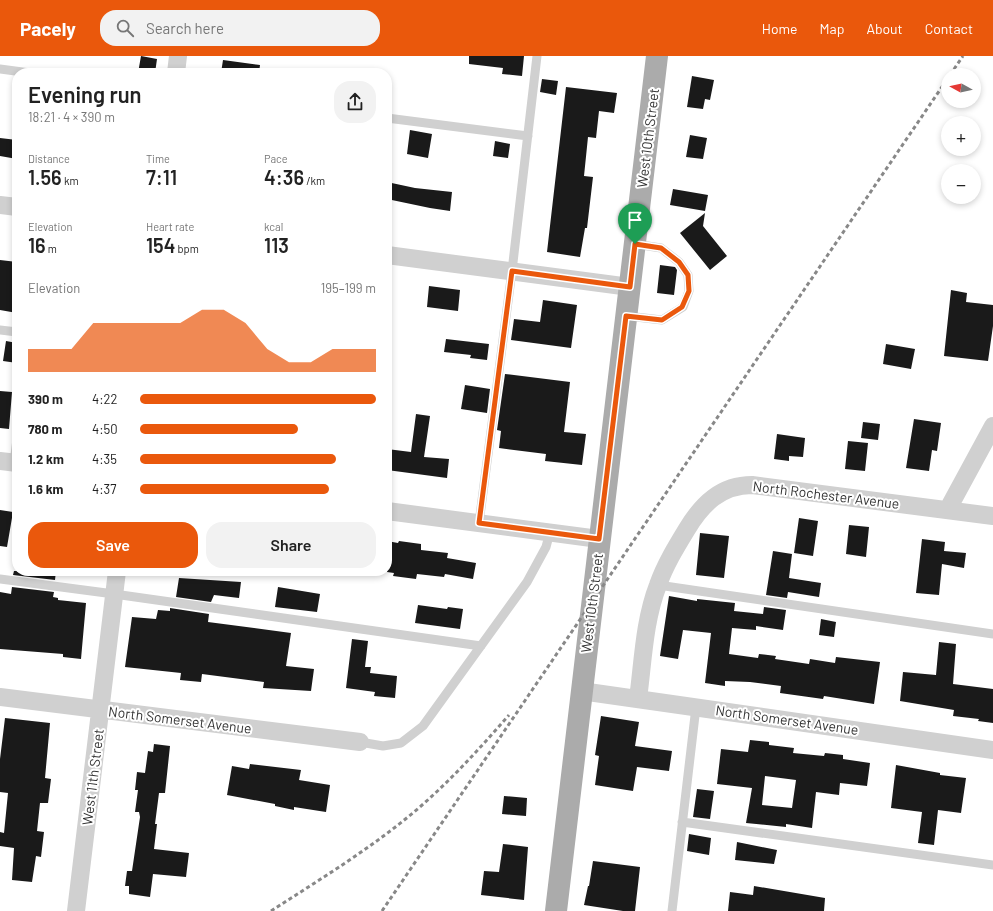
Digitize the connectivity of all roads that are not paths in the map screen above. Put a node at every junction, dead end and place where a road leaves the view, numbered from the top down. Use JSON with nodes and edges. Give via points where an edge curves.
{"nodes":[{"id":1,"x":178,"y":56,"type":"edge"},
{"id":2,"x":537,"y":56,"type":"edge"},
{"id":3,"x":657,"y":56,"type":"edge"},
{"id":4,"x":177,"y":68,"type":"edge"},
{"id":5,"x":0,"y":69,"type":"edge"},
{"id":6,"x":12,"y":71,"type":"edge"},
{"id":7,"x":392,"y":119,"type":"edge"},
{"id":8,"x":528,"y":136,"type":"junction"},
{"id":9,"x":0,"y":205,"type":"edge"},
{"id":10,"x":12,"y":206,"type":"edge"},
{"id":11,"x":635,"y":244,"type":"junction"},
{"id":12,"x":392,"y":256,"type":"edge"},
{"id":13,"x":512,"y":271,"type":"junction"},
{"id":14,"x":630,"y":287,"type":"junction"},
{"id":15,"x":626,"y":316,"type":"junction"},
{"id":16,"x":0,"y":330,"type":"edge"},
{"id":17,"x":12,"y":331,"type":"edge"},
{"id":18,"x":993,"y":426,"type":"edge"},
{"id":19,"x":948,"y":509,"type":"junction"},
{"id":20,"x":392,"y":512,"type":"edge"},
{"id":21,"x":993,"y":516,"type":"edge"},
{"id":22,"x":479,"y":523,"type":"junction"},
{"id":23,"x":550,"y":532,"type":"junction"},
{"id":24,"x":599,"y":539,"type":"junction"},
{"id":25,"x":116,"y":576,"type":"edge"},
{"id":26,"x":0,"y":579,"type":"edge"},
{"id":27,"x":658,"y":585,"type":"junction"},
{"id":28,"x":114,"y":594,"type":"junction"},
{"id":29,"x":993,"y":634,"type":"edge"},
{"id":30,"x":481,"y":646,"type":"junction"},
{"id":31,"x":581,"y":691,"type":"junction"},
{"id":32,"x":0,"y":697,"type":"edge"},
{"id":33,"x":638,"y":699,"type":"junction"},
{"id":34,"x":696,"y":707,"type":"junction"},
{"id":35,"x":101,"y":710,"type":"junction"},
{"id":36,"x":360,"y":742,"type":"joint"},
{"id":37,"x":993,"y":750,"type":"edge"},
{"id":38,"x":682,"y":822,"type":"junction"},
{"id":39,"x":993,"y":865,"type":"edge"},
{"id":40,"x":76,"y":911,"type":"edge"},
{"id":41,"x":556,"y":911,"type":"edge"},
{"id":42,"x":672,"y":911,"type":"edge"}],
"edges":[{"from":1,"to":4,"type":"street"},
{"from":2,"to":8,"type":"lane"},
{"from":3,"to":11,"type":"main road","name":"West 10th Street"},
{"from":5,"to":6,"type":"lane"},
{"from":7,"to":8,"type":"lane"},
{"from":8,"to":13,"type":"lane"},
{"from":9,"to":10,"type":"street"},
{"from":11,"to":14,"type":"main road","name":"West 10th Street"},
{"from":11,"to":15,"type":"lane","via":[[661,248],[679,262],[688,275],[689,291],[682,307],[662,320]]},
{"from":12,"to":13,"type":"street"},
{"from":13,"to":14,"type":"street"},
{"from":13,"to":22,"type":"lane"},
{"from":14,"to":15,"type":"main road","name":"West 10th Street"},
{"from":15,"to":24,"type":"main road","name":"West 10th Street"},
{"from":16,"to":17,"type":"lane"},
{"from":18,"to":19,"type":"street"},
{"from":19,"to":21,"type":"street","name":"North Rochester Avenue"},
{"from":19,"to":27,"type":"street","name":"North Rochester Avenue","via":[[752,485],[729,488],[709,500],[691,522],[678,541]]},
{"from":20,"to":22,"type":"street"},
{"from":22,"to":23,"type":"street"},
{"from":23,"to":24,"type":"street"},
{"from":23,"to":30,"type":"lane","via":[[546,547],[527,582]]},
{"from":24,"to":31,"type":"main road","name":"West 10th Street"},
{"from":25,"to":28,"type":"street","name":"West 11th Street"},
{"from":26,"to":28,"type":"lane"},
{"from":27,"to":29,"type":"lane"},
{"from":27,"to":33,"type":"street","name":"North Rochester Avenue","via":[[649,616]]},
{"from":28,"to":30,"type":"lane"},
{"from":28,"to":35,"type":"street","name":"West 11th Street"},
{"from":30,"to":36,"type":"lane","via":[[423,726],[400,744],[384,746]]},
{"from":31,"to":33,"type":"street","name":"North Somerset Avenue"},
{"from":31,"to":41,"type":"main road","name":"West 10th Street"},
{"from":32,"to":35,"type":"street","name":"North Somerset Avenue"},
{"from":33,"to":34,"type":"street","name":"North Somerset Avenue"},
{"from":34,"to":37,"type":"street","name":"North Somerset Avenue"},
{"from":34,"to":38,"type":"lane"},
{"from":35,"to":36,"type":"street","name":"North Somerset Avenue"},
{"from":35,"to":40,"type":"street","name":"West 11th Street"},
{"from":38,"to":39,"type":"lane"},
{"from":38,"to":42,"type":"lane"}]}
